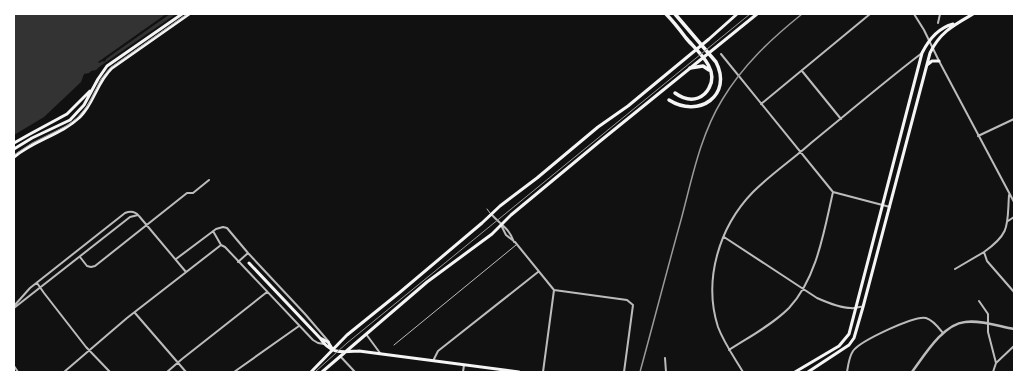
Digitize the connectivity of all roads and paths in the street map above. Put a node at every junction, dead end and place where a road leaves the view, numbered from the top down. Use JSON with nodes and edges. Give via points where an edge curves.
{"nodes":[{"id":1,"x":182,"y":14,"type":"edge"},
{"id":2,"x":189,"y":14,"type":"edge"},
{"id":3,"x":666,"y":14,"type":"edge"},
{"id":4,"x":675,"y":14,"type":"edge"},
{"id":5,"x":737,"y":14,"type":"edge"},
{"id":6,"x":758,"y":14,"type":"edge"},
{"id":7,"x":870,"y":14,"type":"edge"},
{"id":8,"x":914,"y":14,"type":"edge"},
{"id":9,"x":940,"y":14,"type":"edge"},
{"id":10,"x":973,"y":14,"type":"edge"},
{"id":11,"x":938,"y":22,"type":"dead end"},
{"id":12,"x":955,"y":24,"type":"junction"},
{"id":13,"x":929,"y":42,"type":"junction"},
{"id":14,"x":702,"y":45,"type":"junction"},
{"id":15,"x":932,"y":48,"type":"junction"},
{"id":16,"x":697,"y":49,"type":"junction"},
{"id":17,"x":708,"y":52,"type":"junction"},
{"id":18,"x":922,"y":53,"type":"junction"},
{"id":19,"x":721,"y":54,"type":"dead end"},
{"id":20,"x":704,"y":57,"type":"junction"},
{"id":21,"x":939,"y":61,"type":"junction"},
{"id":22,"x":927,"y":65,"type":"junction"},
{"id":23,"x":690,"y":68,"type":"junction"},
{"id":24,"x":802,"y":71,"type":"junction"},
{"id":25,"x":711,"y":72,"type":"junction"},
{"id":26,"x":93,"y":88,"type":"junction"},
{"id":27,"x":675,"y":93,"type":"dead end"},
{"id":28,"x":669,"y":100,"type":"dead end"},
{"id":29,"x":761,"y":104,"type":"junction"},
{"id":30,"x":841,"y":118,"type":"junction"},
{"id":31,"x":1014,"y":119,"type":"edge"},
{"id":32,"x":978,"y":136,"type":"junction"},
{"id":33,"x":14,"y":143,"type":"edge"},
{"id":34,"x":14,"y":149,"type":"edge"},
{"id":35,"x":800,"y":152,"type":"junction"},
{"id":36,"x":14,"y":157,"type":"edge"},
{"id":37,"x":209,"y":180,"type":"dead end"},
{"id":38,"x":833,"y":192,"type":"junction"},
{"id":39,"x":1009,"y":194,"type":"junction"},
{"id":40,"x":1014,"y":202,"type":"edge"},
{"id":41,"x":882,"y":205,"type":"junction"},
{"id":42,"x":890,"y":207,"type":"junction"},
{"id":43,"x":487,"y":209,"type":"dead end"},
{"id":44,"x":491,"y":214,"type":"junction"},
{"id":45,"x":139,"y":216,"type":"junction"},
{"id":46,"x":1014,"y":217,"type":"edge"},
{"id":47,"x":1008,"y":221,"type":"junction"},
{"id":48,"x":147,"y":225,"type":"junction"},
{"id":49,"x":501,"y":225,"type":"junction"},
{"id":50,"x":213,"y":231,"type":"junction"},
{"id":51,"x":724,"y":237,"type":"junction"},
{"id":52,"x":516,"y":244,"type":"junction"},
{"id":53,"x":221,"y":245,"type":"junction"},
{"id":54,"x":984,"y":252,"type":"junction"},
{"id":55,"x":248,"y":253,"type":"junction"},
{"id":56,"x":80,"y":257,"type":"junction"},
{"id":57,"x":176,"y":259,"type":"junction"},
{"id":58,"x":238,"y":262,"type":"junction"},
{"id":59,"x":249,"y":263,"type":"dead end"},
{"id":60,"x":955,"y":269,"type":"dead end"},
{"id":61,"x":538,"y":271,"type":"junction"},
{"id":62,"x":186,"y":272,"type":"junction"},
{"id":63,"x":37,"y":283,"type":"junction"},
{"id":64,"x":40,"y":288,"type":"junction"},
{"id":65,"x":803,"y":289,"type":"junction"},
{"id":66,"x":554,"y":290,"type":"junction"},
{"id":67,"x":267,"y":292,"type":"junction"},
{"id":68,"x":1014,"y":292,"type":"edge"},
{"id":69,"x":979,"y":300,"type":"dead end"},
{"id":70,"x":14,"y":307,"type":"edge"},
{"id":71,"x":856,"y":307,"type":"junction"},
{"id":72,"x":863,"y":307,"type":"junction"},
{"id":73,"x":135,"y":313,"type":"junction"},
{"id":74,"x":988,"y":324,"type":"junction"},
{"id":75,"x":299,"y":326,"type":"junction"},
{"id":76,"x":1014,"y":329,"type":"edge"},
{"id":77,"x":943,"y":333,"type":"junction"},
{"id":78,"x":366,"y":334,"type":"junction"},
{"id":79,"x":320,"y":338,"type":"junction"},
{"id":80,"x":324,"y":344,"type":"junction"},
{"id":81,"x":330,"y":344,"type":"junction"},
{"id":82,"x":394,"y":345,"type":"dead end"},
{"id":83,"x":1014,"y":346,"type":"edge"},
{"id":84,"x":89,"y":350,"type":"junction"},
{"id":85,"x":333,"y":350,"type":"junction"},
{"id":86,"x":729,"y":350,"type":"junction"},
{"id":87,"x":344,"y":353,"type":"junction"},
{"id":88,"x":380,"y":354,"type":"junction"},
{"id":89,"x":340,"y":356,"type":"junction"},
{"id":90,"x":665,"y":358,"type":"dead end"},
{"id":91,"x":433,"y":361,"type":"junction"},
{"id":92,"x":178,"y":362,"type":"junction"},
{"id":93,"x":996,"y":363,"type":"junction"},
{"id":94,"x":464,"y":365,"type":"junction"},
{"id":95,"x":14,"y":366,"type":"edge"},
{"id":96,"x":18,"y":372,"type":"edge"},
{"id":97,"x":64,"y":372,"type":"edge"},
{"id":98,"x":110,"y":372,"type":"edge"},
{"id":99,"x":167,"y":372,"type":"edge"},
{"id":100,"x":186,"y":372,"type":"edge"},
{"id":101,"x":234,"y":372,"type":"edge"},
{"id":102,"x":311,"y":372,"type":"edge"},
{"id":103,"x":322,"y":372,"type":"edge"},
{"id":104,"x":355,"y":372,"type":"edge"},
{"id":105,"x":463,"y":372,"type":"edge"},
{"id":106,"x":519,"y":372,"type":"edge"},
{"id":107,"x":543,"y":372,"type":"edge"},
{"id":108,"x":624,"y":372,"type":"edge"},
{"id":109,"x":666,"y":372,"type":"edge"},
{"id":110,"x":743,"y":372,"type":"edge"},
{"id":111,"x":795,"y":372,"type":"edge"},
{"id":112,"x":808,"y":372,"type":"edge"},
{"id":113,"x":847,"y":372,"type":"edge"},
{"id":114,"x":912,"y":372,"type":"edge"},
{"id":115,"x":993,"y":372,"type":"edge"}],
"edges":[{"from":1,"to":26,"type":"main road","via":[[110,64]]},
{"from":2,"to":36,"type":"main road","via":[[112,68],[103,77],[86,110],[75,122],[35,142]]},
{"from":3,"to":16,"type":"highway"},
{"from":4,"to":14,"type":"highway"},
{"from":5,"to":14,"type":"main road"},
{"from":6,"to":17,"type":"main road"},
{"from":7,"to":24,"type":"street"},
{"from":8,"to":13,"type":"street"},
{"from":9,"to":11,"type":"street"},
{"from":10,"to":12,"type":"main road"},
{"from":12,"to":13,"type":"main road","via":[[940,30]]},
{"from":12,"to":15,"type":"main road"},
{"from":13,"to":15,"type":"street"},
{"from":13,"to":18,"type":"main road"},
{"from":14,"to":16,"type":"main road"},
{"from":14,"to":17,"type":"highway"},
{"from":15,"to":21,"type":"street"},
{"from":15,"to":22,"type":"main road"},
{"from":16,"to":20,"type":"highway"},
{"from":16,"to":44,"type":"main road"},
{"from":17,"to":20,"type":"main road"},
{"from":17,"to":28,"type":"highway","via":[[716,62],[720,74],[713,97],[702,105],[691,108]]},
{"from":18,"to":30,"type":"street"},
{"from":18,"to":41,"type":"main road"},
{"from":19,"to":29,"type":"street"},
{"from":20,"to":23,"type":"main road"},
{"from":20,"to":25,"type":"highway"},
{"from":21,"to":22,"type":"main road","via":[[932,61]]},
{"from":21,"to":32,"type":"street"},
{"from":22,"to":42,"type":"main road"},
{"from":23,"to":25,"type":"highway","via":[[703,66]]},
{"from":23,"to":49,"type":"main road"},
{"from":24,"to":29,"type":"street"},
{"from":24,"to":30,"type":"street"},
{"from":25,"to":27,"type":"highway","via":[[710,86],[700,97],[685,98]]},
{"from":26,"to":33,"type":"main road","via":[[67,114]]},
{"from":26,"to":34,"type":"main road","via":[[82,109],[70,120]]},
{"from":29,"to":35,"type":"street"},
{"from":30,"to":35,"type":"street"},
{"from":31,"to":32,"type":"street"},
{"from":32,"to":39,"type":"street"},
{"from":35,"to":38,"type":"street"},
{"from":35,"to":51,"type":"street","via":[[746,199]]},
{"from":37,"to":48,"type":"street","via":[[193,192],[187,193]]},
{"from":38,"to":41,"type":"street"},
{"from":38,"to":65,"type":"street","via":[[818,252]]},
{"from":39,"to":40,"type":"street"},
{"from":39,"to":47,"type":"street"},
{"from":41,"to":42,"type":"street"},
{"from":41,"to":71,"type":"main road"},
{"from":42,"to":72,"type":"main road"},
{"from":43,"to":44,"type":"lane"},
{"from":44,"to":49,"type":"street"},
{"from":44,"to":85,"type":"main road","via":[[347,335]]},
{"from":45,"to":48,"type":"street"},
{"from":45,"to":56,"type":"street","via":[[130,217]]},
{"from":45,"to":63,"type":"street","via":[[131,212],[124,213]]},
{"from":46,"to":47,"type":"street"},
{"from":47,"to":54,"type":"street","via":[[1002,237]]},
{"from":48,"to":56,"type":"street","via":[[95,266],[87,266]]},
{"from":48,"to":57,"type":"street"},
{"from":49,"to":52,"type":"street","via":[[506,235]]},
{"from":49,"to":52,"type":"street","via":[[508,229]]},
{"from":49,"to":78,"type":"main road","via":[[427,282]]},
{"from":50,"to":53,"type":"street"},
{"from":50,"to":55,"type":"street","via":[[221,227],[227,228]]},
{"from":50,"to":57,"type":"street"},
{"from":51,"to":65,"type":"street"},
{"from":51,"to":86,"type":"street","via":[[715,263],[712,289],[717,323]]},
{"from":52,"to":61,"type":"street"},
{"from":52,"to":82,"type":"lane"},
{"from":53,"to":58,"type":"street"},
{"from":53,"to":62,"type":"street"},
{"from":54,"to":60,"type":"street"},
{"from":54,"to":68,"type":"street","via":[[987,261]]},
{"from":55,"to":58,"type":"street"},
{"from":55,"to":81,"type":"street","via":[[325,335]]},
{"from":56,"to":64,"type":"street"},
{"from":57,"to":62,"type":"street"},
{"from":58,"to":67,"type":"street"},
{"from":59,"to":79,"type":"main road"},
{"from":61,"to":66,"type":"street"},
{"from":61,"to":91,"type":"street","via":[[438,351]]},
{"from":62,"to":73,"type":"street"},
{"from":63,"to":64,"type":"street"},
{"from":63,"to":70,"type":"street"},
{"from":64,"to":70,"type":"street"},
{"from":64,"to":84,"type":"street"},
{"from":65,"to":71,"type":"street","via":[[832,304]]},
{"from":65,"to":86,"type":"street","via":[[788,308],[771,323]]},
{"from":66,"to":107,"type":"street"},
{"from":66,"to":108,"type":"street","via":[[626,300],[633,305]]},
{"from":67,"to":75,"type":"street"},
{"from":67,"to":92,"type":"street"},
{"from":69,"to":74,"type":"street","via":[[988,314]]},
{"from":71,"to":72,"type":"street"},
{"from":71,"to":111,"type":"main road","via":[[851,330],[844,342]]},
{"from":72,"to":112,"type":"main road","via":[[850,345]]},
{"from":73,"to":84,"type":"street"},
{"from":73,"to":92,"type":"street"},
{"from":74,"to":76,"type":"street"},
{"from":74,"to":77,"type":"street","via":[[962,322]]},
{"from":74,"to":93,"type":"street"},
{"from":75,"to":80,"type":"street","via":[[313,340]]},
{"from":75,"to":101,"type":"street"},
{"from":77,"to":113,"type":"street","via":[[925,318],[905,322],[856,348],[851,355]]},
{"from":77,"to":114,"type":"street"},
{"from":78,"to":87,"type":"main road"},
{"from":78,"to":88,"type":"street"},
{"from":79,"to":80,"type":"main road"},
{"from":79,"to":81,"type":"main road"},
{"from":80,"to":85,"type":"main road"},
{"from":81,"to":85,"type":"main road"},
{"from":83,"to":93,"type":"street"},
{"from":84,"to":97,"type":"street"},
{"from":84,"to":98,"type":"street"},
{"from":85,"to":87,"type":"main road"},
{"from":85,"to":102,"type":"main road"},
{"from":86,"to":110,"type":"street"},
{"from":87,"to":88,"type":"main road","via":[[359,351]]},
{"from":87,"to":89,"type":"main road"},
{"from":88,"to":91,"type":"main road"},
{"from":89,"to":103,"type":"main road"},
{"from":89,"to":104,"type":"street"},
{"from":90,"to":109,"type":"street"},
{"from":91,"to":94,"type":"main road"},
{"from":92,"to":99,"type":"street"},
{"from":92,"to":100,"type":"street"},
{"from":93,"to":115,"type":"street"},
{"from":94,"to":105,"type":"street"},
{"from":94,"to":106,"type":"main road"},
{"from":95,"to":96,"type":"street"}]}
